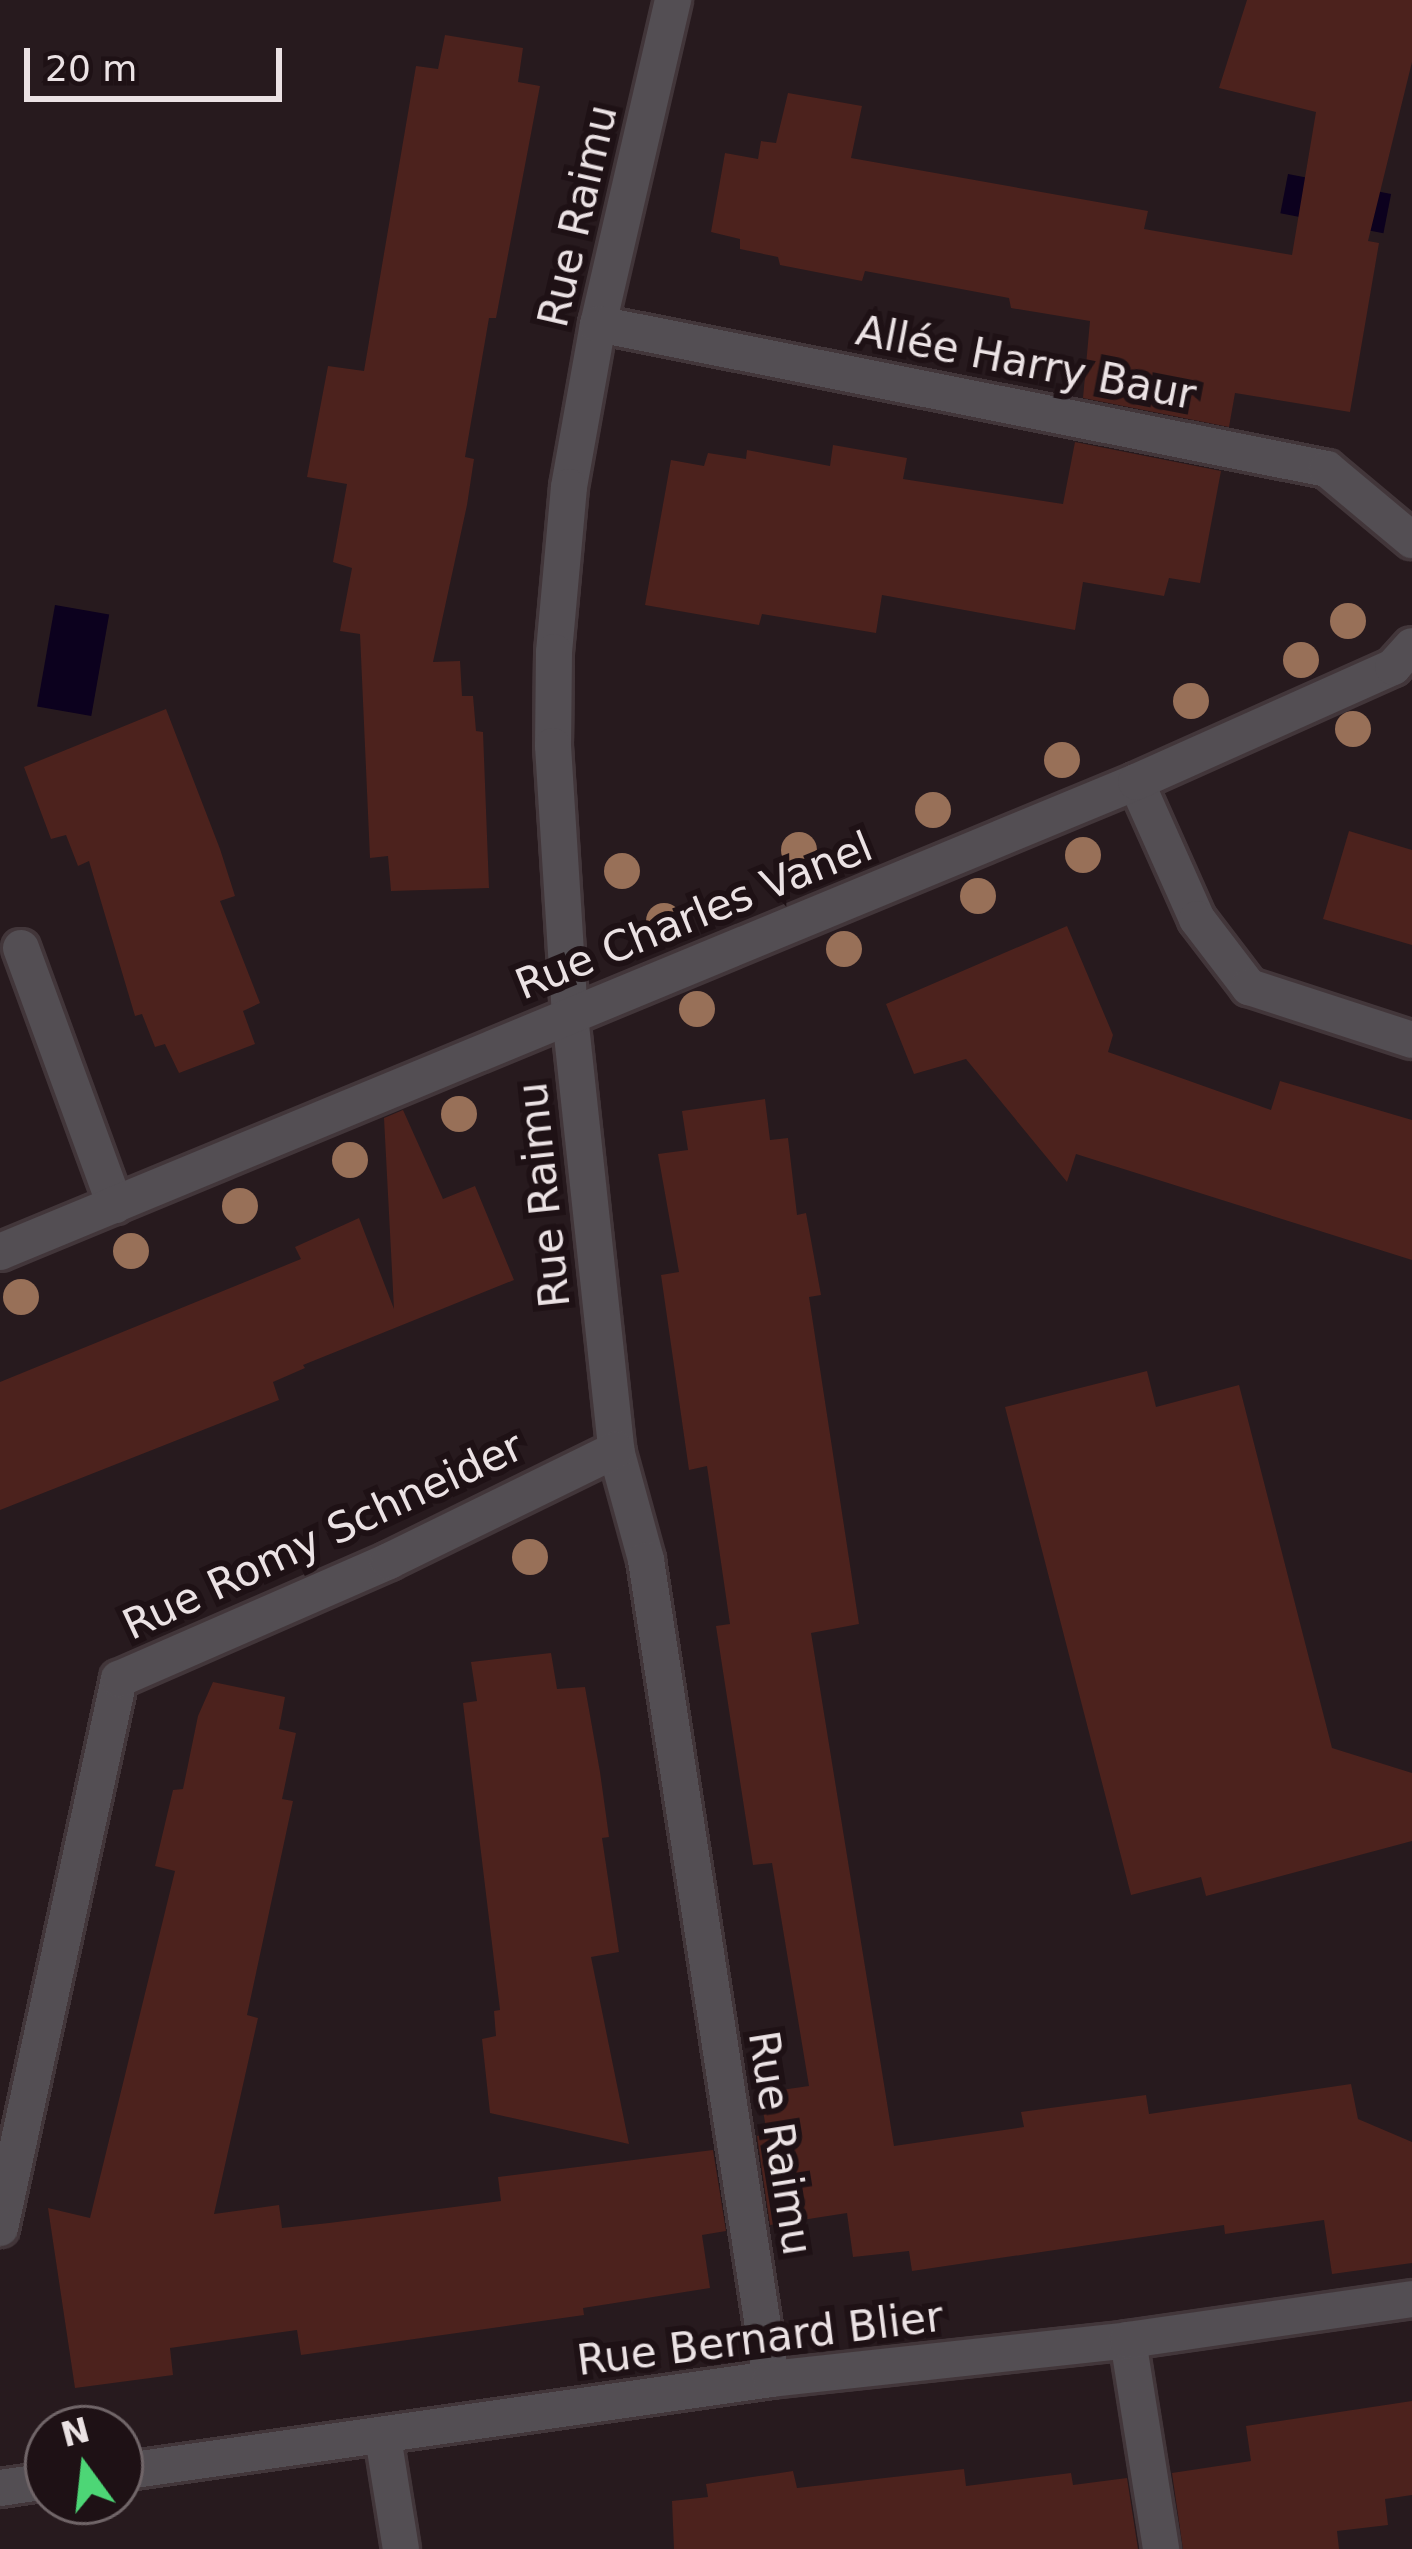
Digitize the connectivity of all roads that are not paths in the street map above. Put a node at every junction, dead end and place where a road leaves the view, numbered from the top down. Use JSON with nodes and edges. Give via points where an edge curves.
{"nodes":[{"id":1,"x":673,"y":0,"type":"edge"},
{"id":2,"x":598,"y":324,"type":"junction"},
{"id":3,"x":1412,"y":540,"type":"edge"},
{"id":4,"x":1412,"y":646,"type":"edge"},
{"id":5,"x":1136,"y":782,"type":"junction"},
{"id":6,"x":21,"y":948,"type":"dead end"},
{"id":7,"x":570,"y":1016,"type":"junction"},
{"id":8,"x":1412,"y":1040,"type":"edge"},
{"id":9,"x":115,"y":1205,"type":"junction"},
{"id":10,"x":0,"y":1252,"type":"edge"},
{"id":11,"x":616,"y":1450,"type":"junction"},
{"id":12,"x":0,"y":2228,"type":"edge"},
{"id":13,"x":1412,"y":2299,"type":"edge"},
{"id":14,"x":1128,"y":2340,"type":"junction"},
{"id":15,"x":771,"y":2379,"type":"junction"},
{"id":16,"x":383,"y":2437,"type":"junction"},
{"id":17,"x":144,"y":2469,"type":"edge"},
{"id":18,"x":400,"y":2549,"type":"edge"},
{"id":19,"x":1161,"y":2549,"type":"edge"}],
"edges":[{"from":1,"to":2,"type":"street","name":"Rue Raimu"},
{"from":2,"to":3,"type":"street","name":"Allée Harry Baur","via":[[1327,469]]},
{"from":2,"to":7,"type":"street","name":"Rue Raimu","via":[[569,487],[554,652]]},
{"from":4,"to":5,"type":"street","name":"Rue Charles Vanel","via":[[1393,667]]},
{"from":5,"to":7,"type":"street","name":"Rue Charles Vanel"},
{"from":5,"to":8,"type":"street","via":[[1198,919],[1249,987]]},
{"from":6,"to":9,"type":"street"},
{"from":7,"to":9,"type":"street","name":"Rue Charles Vanel"},
{"from":7,"to":11,"type":"street","name":"Rue Raimu"},
{"from":9,"to":10,"type":"street","name":"Rue Charles Vanel"},
{"from":11,"to":12,"type":"street","name":"Rue Romy Schneider","via":[[119,1679]]},
{"from":11,"to":15,"type":"street","name":"Rue Raimu","via":[[646,1560]]},
{"from":13,"to":14,"type":"street","name":"Rue Bernard Blier"},
{"from":14,"to":15,"type":"street","name":"Rue Bernard Blier"},
{"from":14,"to":19,"type":"street"},
{"from":15,"to":16,"type":"street","name":"Rue Bernard Blier"},
{"from":16,"to":17,"type":"street","name":"Rue Bernard Blier"},
{"from":16,"to":18,"type":"street"}]}
